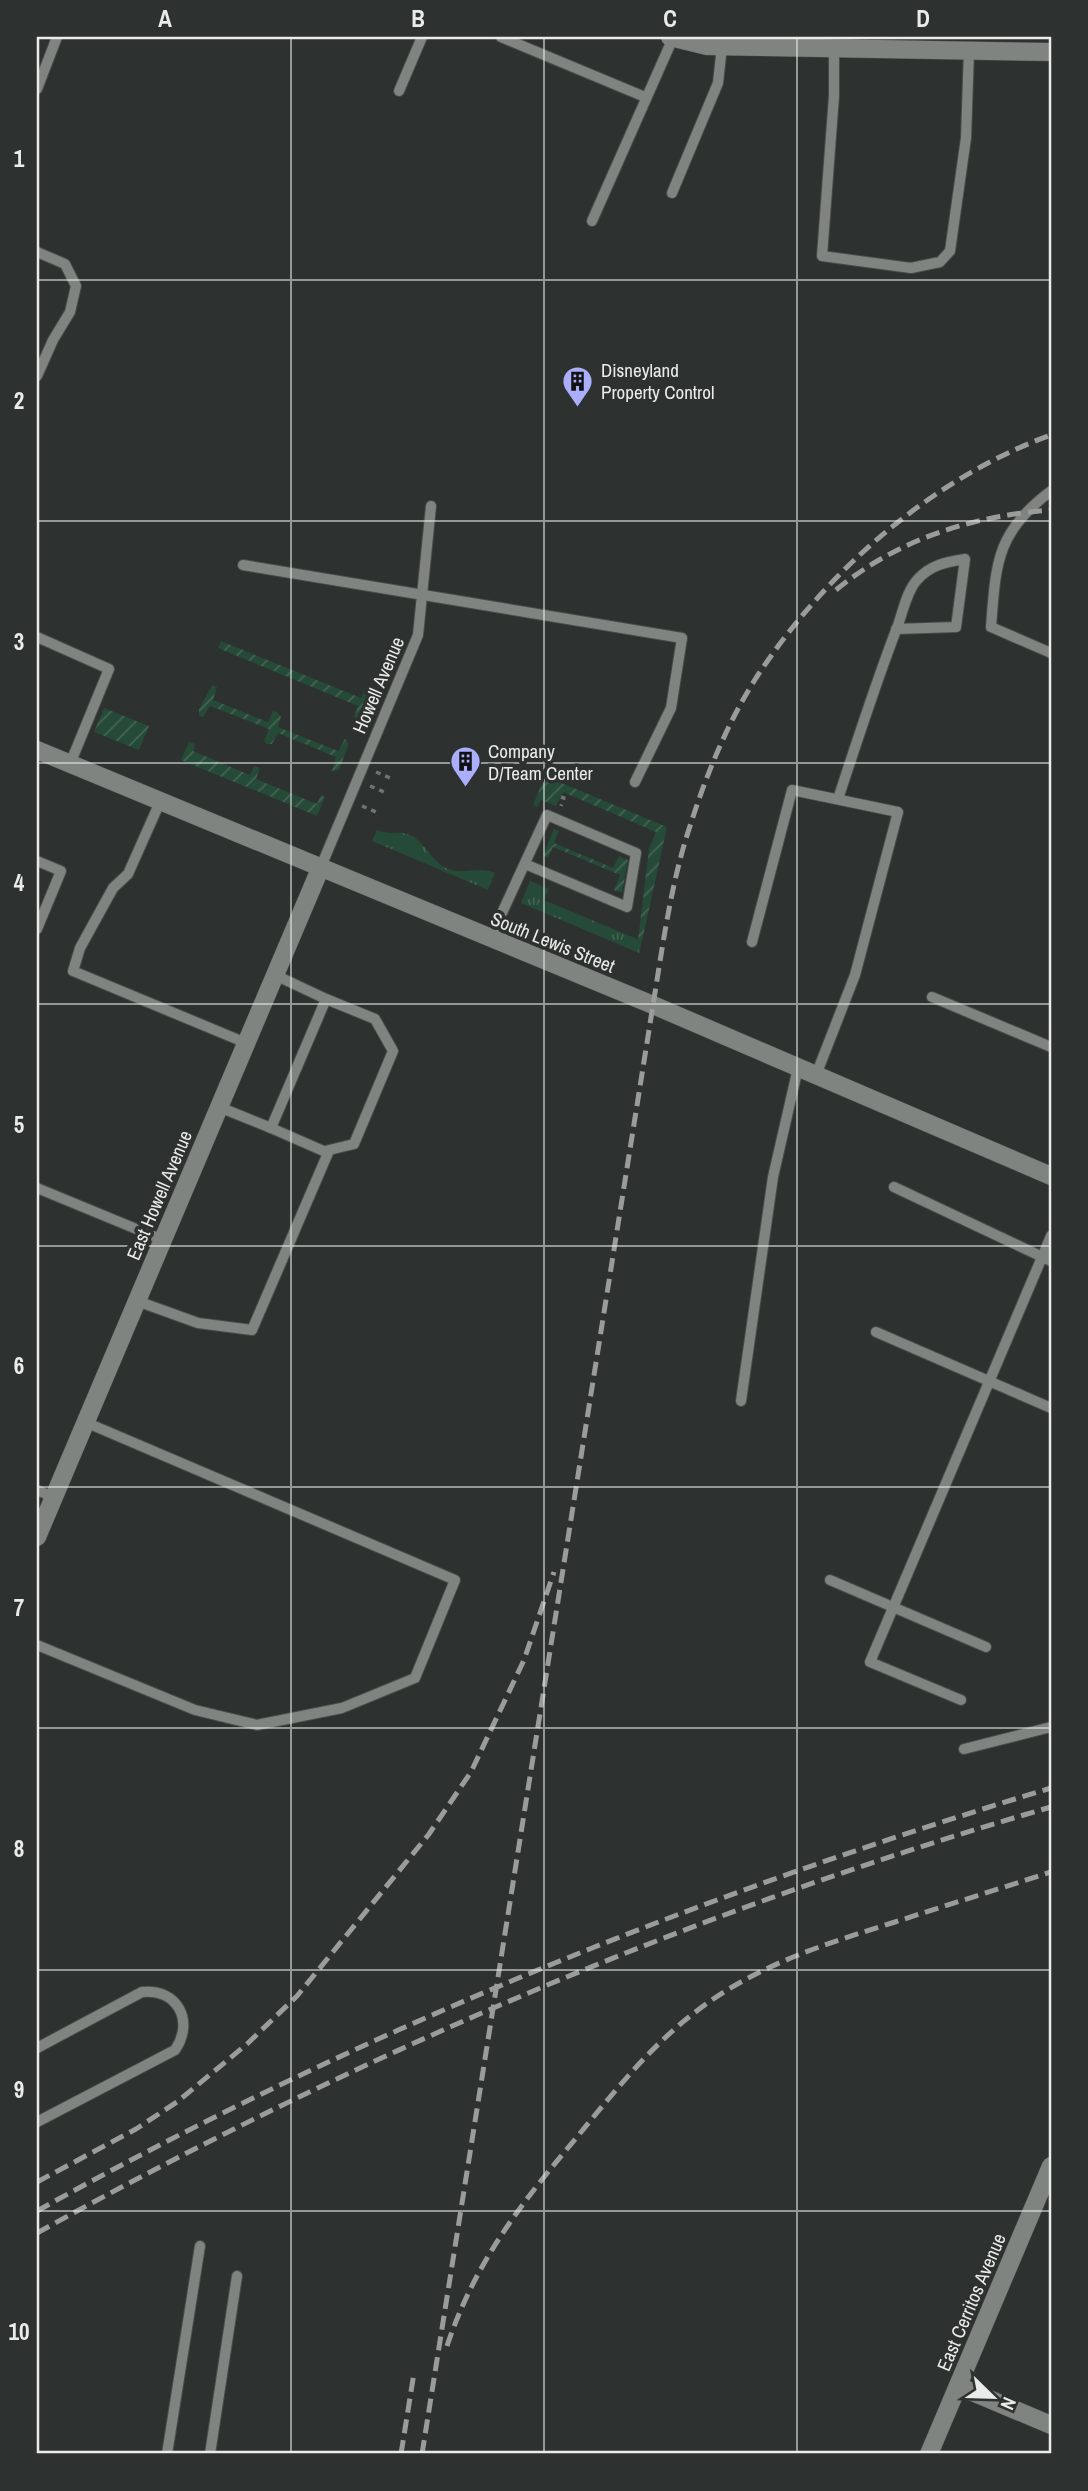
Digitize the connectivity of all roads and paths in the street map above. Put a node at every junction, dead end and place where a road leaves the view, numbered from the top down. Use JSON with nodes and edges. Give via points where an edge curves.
{"nodes":[{"id":1,"x":57,"y":37,"type":"edge"},
{"id":2,"x":422,"y":37,"type":"edge"},
{"id":3,"x":501,"y":37,"type":"edge"},
{"id":4,"x":671,"y":37,"type":"edge"},
{"id":5,"x":722,"y":46,"type":"junction"},
{"id":6,"x":834,"y":48,"type":"junction"},
{"id":7,"x":969,"y":50,"type":"junction"},
{"id":8,"x":1051,"y":52,"type":"edge"},
{"id":9,"x":37,"y":89,"type":"edge"},
{"id":10,"x":399,"y":91,"type":"dead end"},
{"id":11,"x":645,"y":97,"type":"junction"},
{"id":12,"x":672,"y":192,"type":"dead end"},
{"id":13,"x":592,"y":222,"type":"dead end"},
{"id":14,"x":37,"y":252,"type":"edge"},
{"id":15,"x":37,"y":376,"type":"edge"},
{"id":16,"x":1051,"y":491,"type":"edge"},
{"id":17,"x":1039,"y":500,"type":"junction"},
{"id":18,"x":1051,"y":500,"type":"edge"},
{"id":19,"x":431,"y":506,"type":"dead end"},
{"id":20,"x":243,"y":565,"type":"dead end"},
{"id":21,"x":422,"y":595,"type":"junction"},
{"id":22,"x":896,"y":629,"type":"junction"},
{"id":23,"x":37,"y":637,"type":"edge"},
{"id":24,"x":1051,"y":653,"type":"edge"},
{"id":25,"x":37,"y":750,"type":"edge"},
{"id":26,"x":70,"y":764,"type":"junction"},
{"id":27,"x":376,"y":772,"type":"dead end"},
{"id":28,"x":390,"y":778,"type":"dead end"},
{"id":29,"x":635,"y":782,"type":"dead end"},
{"id":30,"x":370,"y":786,"type":"dead end"},
{"id":31,"x":384,"y":792,"type":"dead end"},
{"id":32,"x":561,"y":797,"type":"dead end"},
{"id":33,"x":838,"y":799,"type":"junction"},
{"id":34,"x":160,"y":802,"type":"junction"},
{"id":35,"x":362,"y":806,"type":"dead end"},
{"id":36,"x":561,"y":807,"type":"dead end"},
{"id":37,"x":376,"y":812,"type":"dead end"},
{"id":38,"x":37,"y":861,"type":"edge"},
{"id":39,"x":525,"y":864,"type":"junction"},
{"id":40,"x":320,"y":869,"type":"junction"},
{"id":41,"x":37,"y":929,"type":"edge"},
{"id":42,"x":490,"y":939,"type":"junction"},
{"id":43,"x":752,"y":942,"type":"dead end"},
{"id":44,"x":275,"y":975,"type":"junction"},
{"id":45,"x":932,"y":997,"type":"dead end"},
{"id":46,"x":326,"y":999,"type":"junction"},
{"id":47,"x":246,"y":1043,"type":"junction"},
{"id":48,"x":1051,"y":1046,"type":"edge"},
{"id":49,"x":798,"y":1068,"type":"junction"},
{"id":50,"x":816,"y":1075,"type":"junction"},
{"id":51,"x":219,"y":1107,"type":"junction"},
{"id":52,"x":271,"y":1128,"type":"junction"},
{"id":53,"x":325,"y":1152,"type":"junction"},
{"id":54,"x":1051,"y":1176,"type":"edge"},
{"id":55,"x":894,"y":1187,"type":"dead end"},
{"id":56,"x":37,"y":1188,"type":"edge"},
{"id":57,"x":1051,"y":1236,"type":"edge"},
{"id":58,"x":163,"y":1240,"type":"junction"},
{"id":59,"x":1047,"y":1259,"type":"edge"},
{"id":60,"x":137,"y":1301,"type":"junction"},
{"id":61,"x":876,"y":1332,"type":"dead end"},
{"id":62,"x":989,"y":1381,"type":"junction"},
{"id":63,"x":741,"y":1401,"type":"dead end"},
{"id":64,"x":1051,"y":1408,"type":"edge"},
{"id":65,"x":85,"y":1422,"type":"junction"},
{"id":66,"x":45,"y":1494,"type":"edge"},
{"id":67,"x":37,"y":1537,"type":"edge"},
{"id":68,"x":830,"y":1580,"type":"dead end"},
{"id":69,"x":893,"y":1607,"type":"junction"},
{"id":70,"x":37,"y":1645,"type":"edge"},
{"id":71,"x":986,"y":1647,"type":"dead end"},
{"id":72,"x":961,"y":1700,"type":"dead end"},
{"id":73,"x":1051,"y":1727,"type":"edge"},
{"id":74,"x":964,"y":1749,"type":"dead end"},
{"id":75,"x":37,"y":2048,"type":"edge"},
{"id":76,"x":37,"y":2122,"type":"edge"},
{"id":77,"x":1051,"y":2166,"type":"edge"},
{"id":78,"x":200,"y":2246,"type":"dead end"},
{"id":79,"x":237,"y":2276,"type":"dead end"},
{"id":80,"x":958,"y":2386,"type":"junction"},
{"id":81,"x":1051,"y":2425,"type":"edge"},
{"id":82,"x":167,"y":2454,"type":"edge"},
{"id":83,"x":211,"y":2454,"type":"edge"},
{"id":84,"x":929,"y":2454,"type":"edge"}],
"edges":[{"from":1,"to":9,"type":"lane"},
{"from":2,"to":10,"type":"lane"},
{"from":3,"to":11,"type":"lane"},
{"from":4,"to":5,"type":"main road"},
{"from":4,"to":11,"type":"lane"},
{"from":5,"to":6,"type":"main road"},
{"from":5,"to":12,"type":"lane","via":[[718,83]]},
{"from":6,"to":7,"type":"main road"},
{"from":6,"to":7,"type":"lane","via":[[822,256],[911,268],[940,262],[950,251],[966,138]]},
{"from":7,"to":8,"type":"main road"},
{"from":11,"to":13,"type":"lane"},
{"from":14,"to":15,"type":"lane","via":[[65,264],[76,285],[70,312]]},
{"from":16,"to":17,"type":"lane"},
{"from":17,"to":18,"type":"lane"},
{"from":17,"to":24,"type":"lane","via":[[1010,533],[996,566],[991,626]]},
{"from":19,"to":21,"type":"lane","name":"Howell Avenue"},
{"from":20,"to":21,"type":"lane"},
{"from":21,"to":29,"type":"lane","via":[[682,639],[671,708]]},
{"from":21,"to":40,"type":"lane","name":"Howell Avenue","via":[[418,635]]},
{"from":22,"to":22,"type":"lane","via":[[916,581],[938,563],[965,559],[956,627]]},
{"from":22,"to":33,"type":"lane"},
{"from":23,"to":26,"type":"lane","via":[[109,669]]},
{"from":25,"to":26,"type":"main road","name":"South Lewis Street"},
{"from":26,"to":34,"type":"main road","name":"South Lewis Street"},
{"from":27,"to":28,"type":"path"},
{"from":30,"to":31,"type":"path"},
{"from":32,"to":36,"type":"path"},
{"from":33,"to":43,"type":"lane","via":[[792,790]]},
{"from":33,"to":50,"type":"lane","via":[[898,812],[855,975]]},
{"from":34,"to":40,"type":"main road","name":"South Lewis Street"},
{"from":34,"to":47,"type":"lane","via":[[128,874],[113,888],[72,971]]},
{"from":35,"to":37,"type":"path"},
{"from":38,"to":41,"type":"lane","via":[[61,872]]},
{"from":39,"to":39,"type":"lane","via":[[627,907],[636,853],[547,815]]},
{"from":39,"to":42,"type":"lane"},
{"from":40,"to":42,"type":"main road","name":"South Lewis Street"},
{"from":40,"to":44,"type":"main road","name":"East Howell Avenue"},
{"from":42,"to":49,"type":"main road","name":"South Lewis Street"},
{"from":44,"to":46,"type":"lane"},
{"from":44,"to":47,"type":"main road","name":"East Howell Avenue"},
{"from":45,"to":48,"type":"lane"},
{"from":46,"to":52,"type":"lane"},
{"from":46,"to":53,"type":"lane","via":[[375,1019],[393,1051],[354,1144]]},
{"from":47,"to":51,"type":"main road","name":"East Howell Avenue"},
{"from":49,"to":50,"type":"main road","name":"South Lewis Street"},
{"from":49,"to":63,"type":"lane","via":[[773,1177]]},
{"from":50,"to":54,"type":"main road","name":"South Lewis Street"},
{"from":51,"to":52,"type":"lane"},
{"from":51,"to":58,"type":"main road","name":"East Howell Avenue"},
{"from":52,"to":53,"type":"lane"},
{"from":53,"to":60,"type":"lane","via":[[252,1330],[198,1323]]},
{"from":55,"to":59,"type":"lane"},
{"from":56,"to":58,"type":"lane"},
{"from":57,"to":59,"type":"lane"},
{"from":58,"to":60,"type":"main road","name":"East Howell Avenue"},
{"from":59,"to":62,"type":"lane"},
{"from":60,"to":65,"type":"main road","name":"East Howell Avenue"},
{"from":61,"to":62,"type":"lane"},
{"from":62,"to":64,"type":"lane"},
{"from":62,"to":69,"type":"lane"},
{"from":65,"to":66,"type":"main road","name":"East Howell Avenue"},
{"from":65,"to":70,"type":"lane","via":[[455,1580],[415,1678],[342,1708],[257,1725],[195,1710]]},
{"from":66,"to":67,"type":"main road","name":"East Howell Avenue"},
{"from":68,"to":69,"type":"lane"},
{"from":69,"to":71,"type":"lane"},
{"from":69,"to":72,"type":"lane","via":[[870,1662]]},
{"from":73,"to":74,"type":"lane"},
{"from":75,"to":76,"type":"lane","via":[[142,1992],[153,1991],[174,2001],[184,2020],[175,2050]]},
{"from":77,"to":80,"type":"main road","name":"East Cerritos Avenue"},
{"from":78,"to":82,"type":"lane"},
{"from":79,"to":83,"type":"lane"},
{"from":80,"to":81,"type":"main road"},
{"from":80,"to":84,"type":"main road","name":"East Cerritos Avenue"}]}
